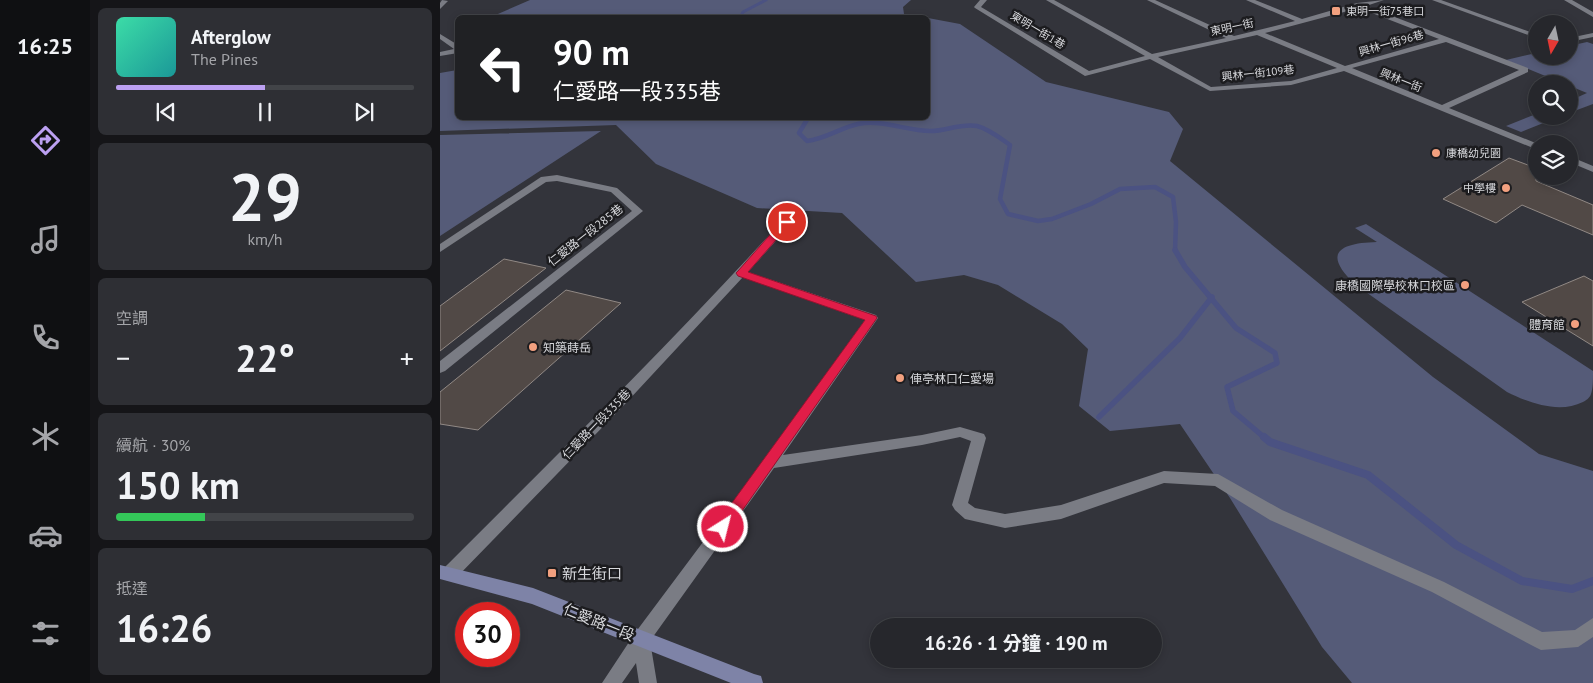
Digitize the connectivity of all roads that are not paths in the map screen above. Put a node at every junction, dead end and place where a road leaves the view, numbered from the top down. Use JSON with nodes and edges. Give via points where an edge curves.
{"nodes":[{"id":1,"x":440,"y":0,"type":"edge"},
{"id":2,"x":446,"y":0,"type":"edge"},
{"id":3,"x":984,"y":0,"type":"edge"},
{"id":4,"x":1049,"y":0,"type":"edge"},
{"id":5,"x":1150,"y":0,"type":"edge"},
{"id":6,"x":1249,"y":0,"type":"edge"},
{"id":7,"x":1345,"y":0,"type":"edge"},
{"id":8,"x":1381,"y":0,"type":"edge"},
{"id":9,"x":1435,"y":0,"type":"edge"},
{"id":10,"x":1567,"y":0,"type":"edge"},
{"id":11,"x":1358,"y":5,"type":"junction"},
{"id":12,"x":440,"y":8,"type":"edge"},
{"id":13,"x":1593,"y":15,"type":"edge"},
{"id":14,"x":1301,"y":21,"type":"junction"},
{"id":15,"x":1258,"y":33,"type":"junction"},
{"id":16,"x":1528,"y":33,"type":"edge"},
{"id":17,"x":1593,"y":35,"type":"edge"},
{"id":18,"x":440,"y":36,"type":"edge"},
{"id":19,"x":1232,"y":38,"type":"junction"},
{"id":20,"x":1578,"y":38,"type":"edge"},
{"id":21,"x":1444,"y":40,"type":"junction"},
{"id":22,"x":455,"y":48,"type":"edge"},
{"id":23,"x":455,"y":52,"type":"edge"},
{"id":24,"x":440,"y":54,"type":"edge"},
{"id":25,"x":1153,"y":56,"type":"junction"},
{"id":26,"x":1343,"y":68,"type":"junction"},
{"id":27,"x":1088,"y":74,"type":"joint"},
{"id":28,"x":1442,"y":108,"type":"junction"},
{"id":29,"x":1528,"y":143,"type":"edge"},
{"id":30,"x":1578,"y":163,"type":"edge"},
{"id":31,"x":1593,"y":169,"type":"edge"},
{"id":32,"x":787,"y":222,"type":"dead end"},
{"id":33,"x":440,"y":249,"type":"edge"},
{"id":34,"x":741,"y":273,"type":"junction"},
{"id":35,"x":440,"y":368,"type":"edge"},
{"id":36,"x":770,"y":463,"type":"junction"},
{"id":37,"x":445,"y":573,"type":"edge"},
{"id":38,"x":1593,"y":626,"type":"edge"},
{"id":39,"x":640,"y":639,"type":"junction"},
{"id":40,"x":611,"y":683,"type":"edge"},
{"id":41,"x":648,"y":683,"type":"edge"},
{"id":42,"x":754,"y":683,"type":"edge"}],
"edges":[{"from":1,"to":2,"type":"street"},
{"from":2,"to":12,"type":"street"},
{"from":3,"to":27,"type":"street","name":"東明一街1巷","via":[[977,6]]},
{"from":4,"to":25,"type":"street","name":"興林一街109巷"},
{"from":5,"to":19,"type":"street"},
{"from":6,"to":14,"type":"street"},
{"from":7,"to":11,"type":"street"},
{"from":8,"to":11,"type":"street","name":"東明一街"},
{"from":9,"to":16,"type":"street"},
{"from":10,"to":13,"type":"street"},
{"from":11,"to":14,"type":"street","name":"東明一街"},
{"from":11,"to":21,"type":"street"},
{"from":14,"to":15,"type":"street","name":"東明一街"},
{"from":15,"to":19,"type":"street","name":"東明一街"},
{"from":15,"to":26,"type":"street","name":"興林一街"},
{"from":17,"to":20,"type":"street"},
{"from":18,"to":22,"type":"street"},
{"from":19,"to":25,"type":"street","name":"東明一街"},
{"from":21,"to":26,"type":"street","name":"興林一街96巷"},
{"from":21,"to":28,"type":"street","via":[[1525,70]]},
{"from":23,"to":24,"type":"street"},
{"from":25,"to":26,"type":"street","name":"興林一街109巷","via":[[1210,89],[1291,83]]},
{"from":25,"to":27,"type":"street","name":"東明一街"},
{"from":26,"to":28,"type":"street","name":"興林一街"},
{"from":28,"to":29,"type":"street","name":"興林一街"},
{"from":30,"to":31,"type":"street"},
{"from":32,"to":34,"type":"street","name":"仁愛路一段335巷"},
{"from":33,"to":35,"type":"street","name":"仁愛路一段285巷","via":[[544,179],[557,178],[614,190],[638,211]]},
{"from":34,"to":36,"type":"street","via":[[872,318]]},
{"from":34,"to":37,"type":"street","name":"仁愛路一段335巷"},
{"from":36,"to":38,"type":"street","via":[[960,432],[979,438],[960,505],[970,514],[1005,521],[1061,512],[1164,477],[1218,480],[1276,515],[1438,587],[1541,641],[1578,638]]},
{"from":36,"to":39,"type":"street"},
{"from":37,"to":39,"type":"main road","name":"仁愛路一段","via":[[533,596]]},
{"from":39,"to":40,"type":"street"},
{"from":39,"to":41,"type":"street"},
{"from":39,"to":42,"type":"main road","name":"仁愛路一段"}]}
